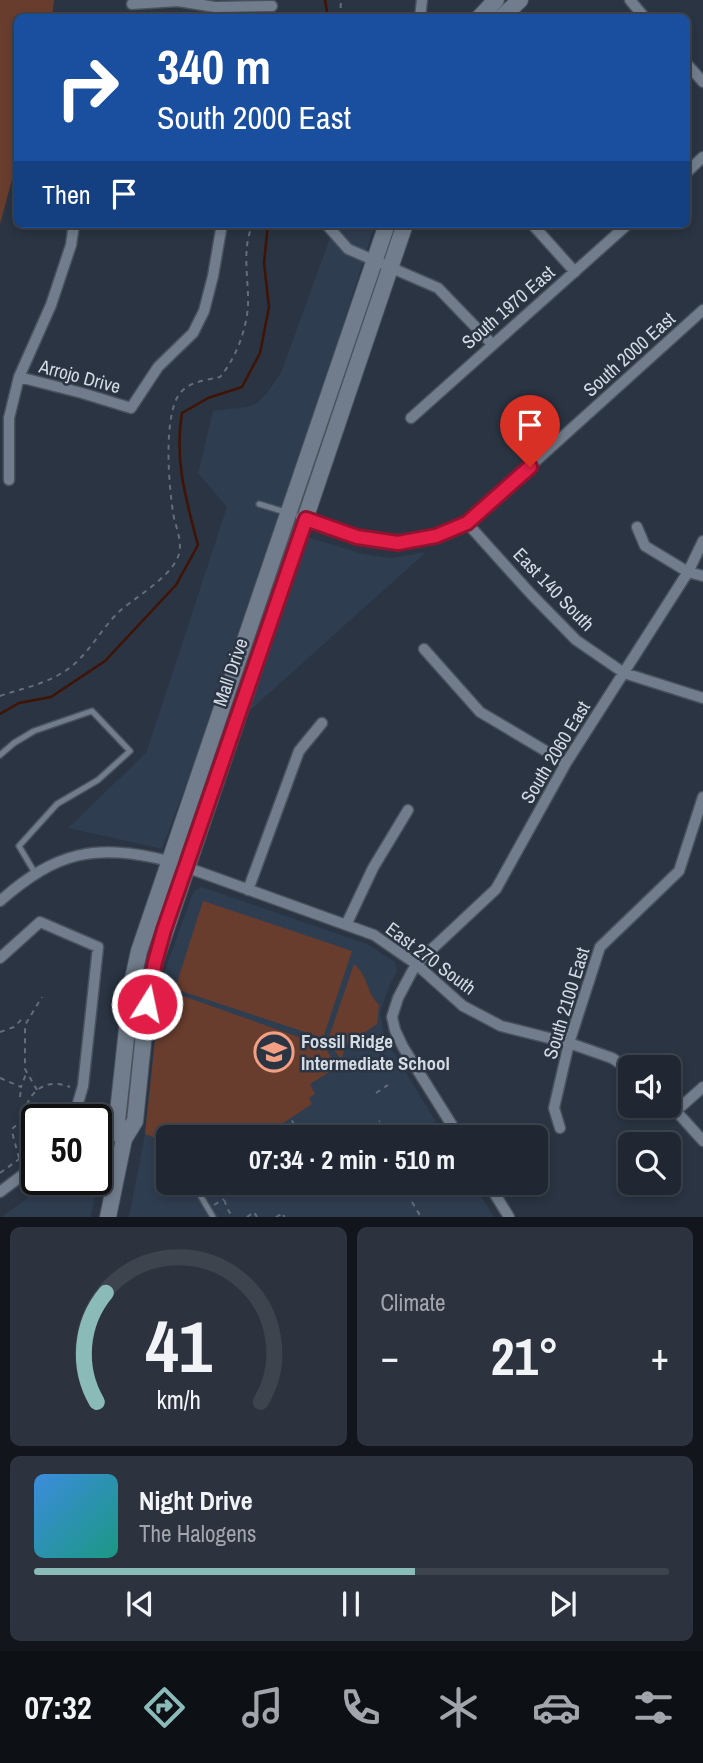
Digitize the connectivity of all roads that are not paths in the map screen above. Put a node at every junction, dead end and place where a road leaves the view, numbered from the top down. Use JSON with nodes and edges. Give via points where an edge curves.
{"nodes":[{"id":1,"x":496,"y":0,"type":"edge"},
{"id":2,"x":520,"y":0,"type":"edge"},
{"id":3,"x":630,"y":0,"type":"edge"},
{"id":4,"x":132,"y":2,"type":"edge"},
{"id":5,"x":272,"y":8,"type":"edge"},
{"id":6,"x":483,"y":14,"type":"edge"},
{"id":7,"x":505,"y":14,"type":"edge"},
{"id":8,"x":642,"y":14,"type":"edge"},
{"id":9,"x":690,"y":67,"type":"edge"},
{"id":10,"x":703,"y":82,"type":"edge"},
{"id":11,"x":703,"y":157,"type":"edge"},
{"id":12,"x":690,"y":169,"type":"edge"},
{"id":13,"x":73,"y":228,"type":"edge"},
{"id":14,"x":221,"y":228,"type":"edge"},
{"id":15,"x":330,"y":228,"type":"edge"},
{"id":16,"x":386,"y":228,"type":"edge"},
{"id":17,"x":404,"y":228,"type":"edge"},
{"id":18,"x":536,"y":228,"type":"edge"},
{"id":19,"x":624,"y":228,"type":"edge"},
{"id":20,"x":374,"y":260,"type":"junction"},
{"id":21,"x":390,"y":267,"type":"junction"},
{"id":22,"x":575,"y":272,"type":"junction"},
{"id":23,"x":700,"y":318,"type":"edge"},
{"id":24,"x":492,"y":344,"type":"junction"},
{"id":25,"x":19,"y":377,"type":"junction"},
{"id":26,"x":411,"y":418,"type":"dead end"},
{"id":27,"x":9,"y":481,"type":"dead end"},
{"id":28,"x":259,"y":505,"type":"dead end"},
{"id":29,"x":288,"y":513,"type":"junction"},
{"id":30,"x":306,"y":519,"type":"junction"},
{"id":31,"x":467,"y":523,"type":"junction"},
{"id":32,"x":637,"y":527,"type":"dead end"},
{"id":33,"x":703,"y":541,"type":"edge"},
{"id":34,"x":688,"y":572,"type":"junction"},
{"id":35,"x":703,"y":576,"type":"edge"},
{"id":36,"x":424,"y":649,"type":"dead end"},
{"id":37,"x":624,"y":673,"type":"junction"},
{"id":38,"x":703,"y":698,"type":"edge"},
{"id":39,"x":323,"y":723,"type":"dead end"},
{"id":40,"x":0,"y":755,"type":"edge"},
{"id":41,"x":566,"y":763,"type":"junction"},
{"id":42,"x":703,"y":797,"type":"edge"},
{"id":43,"x":408,"y":810,"type":"dead end"},
{"id":44,"x":169,"y":861,"type":"junction"},
{"id":45,"x":186,"y":867,"type":"junction"},
{"id":46,"x":35,"y":873,"type":"junction"},
{"id":47,"x":248,"y":890,"type":"junction"},
{"id":48,"x":0,"y":901,"type":"edge"},
{"id":49,"x":346,"y":925,"type":"junction"},
{"id":50,"x":0,"y":958,"type":"edge"},
{"id":51,"x":416,"y":964,"type":"junction"},
{"id":52,"x":569,"y":1043,"type":"junction"},
{"id":53,"x":618,"y":1062,"type":"edge"},
{"id":54,"x":703,"y":1087,"type":"edge"},
{"id":55,"x":681,"y":1101,"type":"edge"},
{"id":56,"x":78,"y":1104,"type":"edge"},
{"id":57,"x":681,"y":1117,"type":"edge"},
{"id":58,"x":452,"y":1125,"type":"edge"},
{"id":59,"x":560,"y":1128,"type":"dead end"},
{"id":60,"x":112,"y":1135,"type":"edge"},
{"id":61,"x":124,"y":1139,"type":"junction"},
{"id":62,"x":703,"y":1141,"type":"edge"},
{"id":63,"x":21,"y":1176,"type":"edge"},
{"id":64,"x":0,"y":1192,"type":"edge"},
{"id":65,"x":199,"y":1195,"type":"edge"},
{"id":66,"x":495,"y":1195,"type":"edge"},
{"id":67,"x":108,"y":1217,"type":"edge"},
{"id":68,"x":213,"y":1217,"type":"edge"},
{"id":69,"x":509,"y":1217,"type":"edge"}],
"edges":[{"from":1,"to":6,"type":"main road"},
{"from":2,"to":7,"type":"main road"},
{"from":3,"to":8,"type":"street"},
{"from":4,"to":5,"type":"street"},
{"from":9,"to":10,"type":"street"},
{"from":11,"to":12,"type":"street"},
{"from":13,"to":25,"type":"street","via":[[51,305]]},
{"from":14,"to":25,"type":"street","name":"Arrojo Drive","via":[[204,311],[193,333],[158,367],[131,408]]},
{"from":15,"to":20,"type":"street","via":[[348,249]]},
{"from":16,"to":20,"type":"main road","name":"Mall Drive"},
{"from":17,"to":21,"type":"main road","name":"Mall Drive"},
{"from":18,"to":22,"type":"street"},
{"from":19,"to":22,"type":"street","name":"South 1970 East"},
{"from":20,"to":21,"type":"street"},
{"from":20,"to":29,"type":"main road","name":"Mall Drive"},
{"from":21,"to":24,"type":"street","via":[[438,288]]},
{"from":21,"to":30,"type":"main road","name":"Mall Drive"},
{"from":22,"to":24,"type":"street","name":"South 1970 East"},
{"from":23,"to":31,"type":"street","name":"South 2000 East"},
{"from":24,"to":26,"type":"street","name":"South 1970 East"},
{"from":25,"to":27,"type":"street","via":[[9,418]]},
{"from":28,"to":29,"type":"lane"},
{"from":29,"to":30,"type":"street","name":"South 2000 East"},
{"from":29,"to":44,"type":"main road","name":"Mall Drive"},
{"from":30,"to":31,"type":"street","name":"South 2000 East","via":[[357,537],[398,543],[436,536]]},
{"from":30,"to":45,"type":"main road","name":"Mall Drive"},
{"from":31,"to":37,"type":"street","name":"East 140 South","via":[[576,640]]},
{"from":32,"to":34,"type":"street","via":[[645,546]]},
{"from":33,"to":34,"type":"street","name":"South 2060 East"},
{"from":34,"to":35,"type":"street"},
{"from":34,"to":37,"type":"street","name":"South 2060 East"},
{"from":36,"to":41,"type":"street","via":[[480,712]]},
{"from":37,"to":38,"type":"street","name":"East 140 South"},
{"from":37,"to":41,"type":"street","name":"South 2060 East"},
{"from":39,"to":47,"type":"street","via":[[299,751]]},
{"from":40,"to":46,"type":"lane","via":[[34,730],[92,711],[130,751],[98,780],[57,804],[19,846]]},
{"from":41,"to":51,"type":"street","name":"South 2060 East","via":[[496,889]]},
{"from":42,"to":52,"type":"street","name":"South 2100 East","via":[[679,871],[600,947]]},
{"from":43,"to":49,"type":"street"},
{"from":44,"to":45,"type":"street","name":"East 270 South"},
{"from":44,"to":46,"type":"street","name":"East 270 South","via":[[144,855],[79,853]]},
{"from":44,"to":61,"type":"main road","name":"Mall Drive","via":[[132,983],[117,1121]]},
{"from":45,"to":47,"type":"street","name":"East 270 South"},
{"from":45,"to":61,"type":"main road","name":"Mall Drive","via":[[155,962],[135,1121]]},
{"from":46,"to":48,"type":"street","name":"East 270 South"},
{"from":47,"to":49,"type":"street","name":"East 270 South"},
{"from":49,"to":51,"type":"street","name":"East 270 South","via":[[374,935]]},
{"from":50,"to":56,"type":"street","via":[[40,922],[98,947]]},
{"from":51,"to":52,"type":"street","name":"East 270 South","via":[[463,1006],[501,1026]]},
{"from":51,"to":58,"type":"street","name":"South 2060 East","via":[[392,1017],[403,1047]]},
{"from":52,"to":53,"type":"street","name":"East 270 South"},
{"from":52,"to":59,"type":"street","name":"South 2100 East","via":[[554,1108]]},
{"from":54,"to":55,"type":"street"},
{"from":57,"to":62,"type":"street"},
{"from":60,"to":61,"type":"street"},
{"from":61,"to":67,"type":"main road","name":"Mall Drive"},
{"from":63,"to":64,"type":"street"},
{"from":65,"to":68,"type":"lane"},
{"from":66,"to":69,"type":"street"}]}
